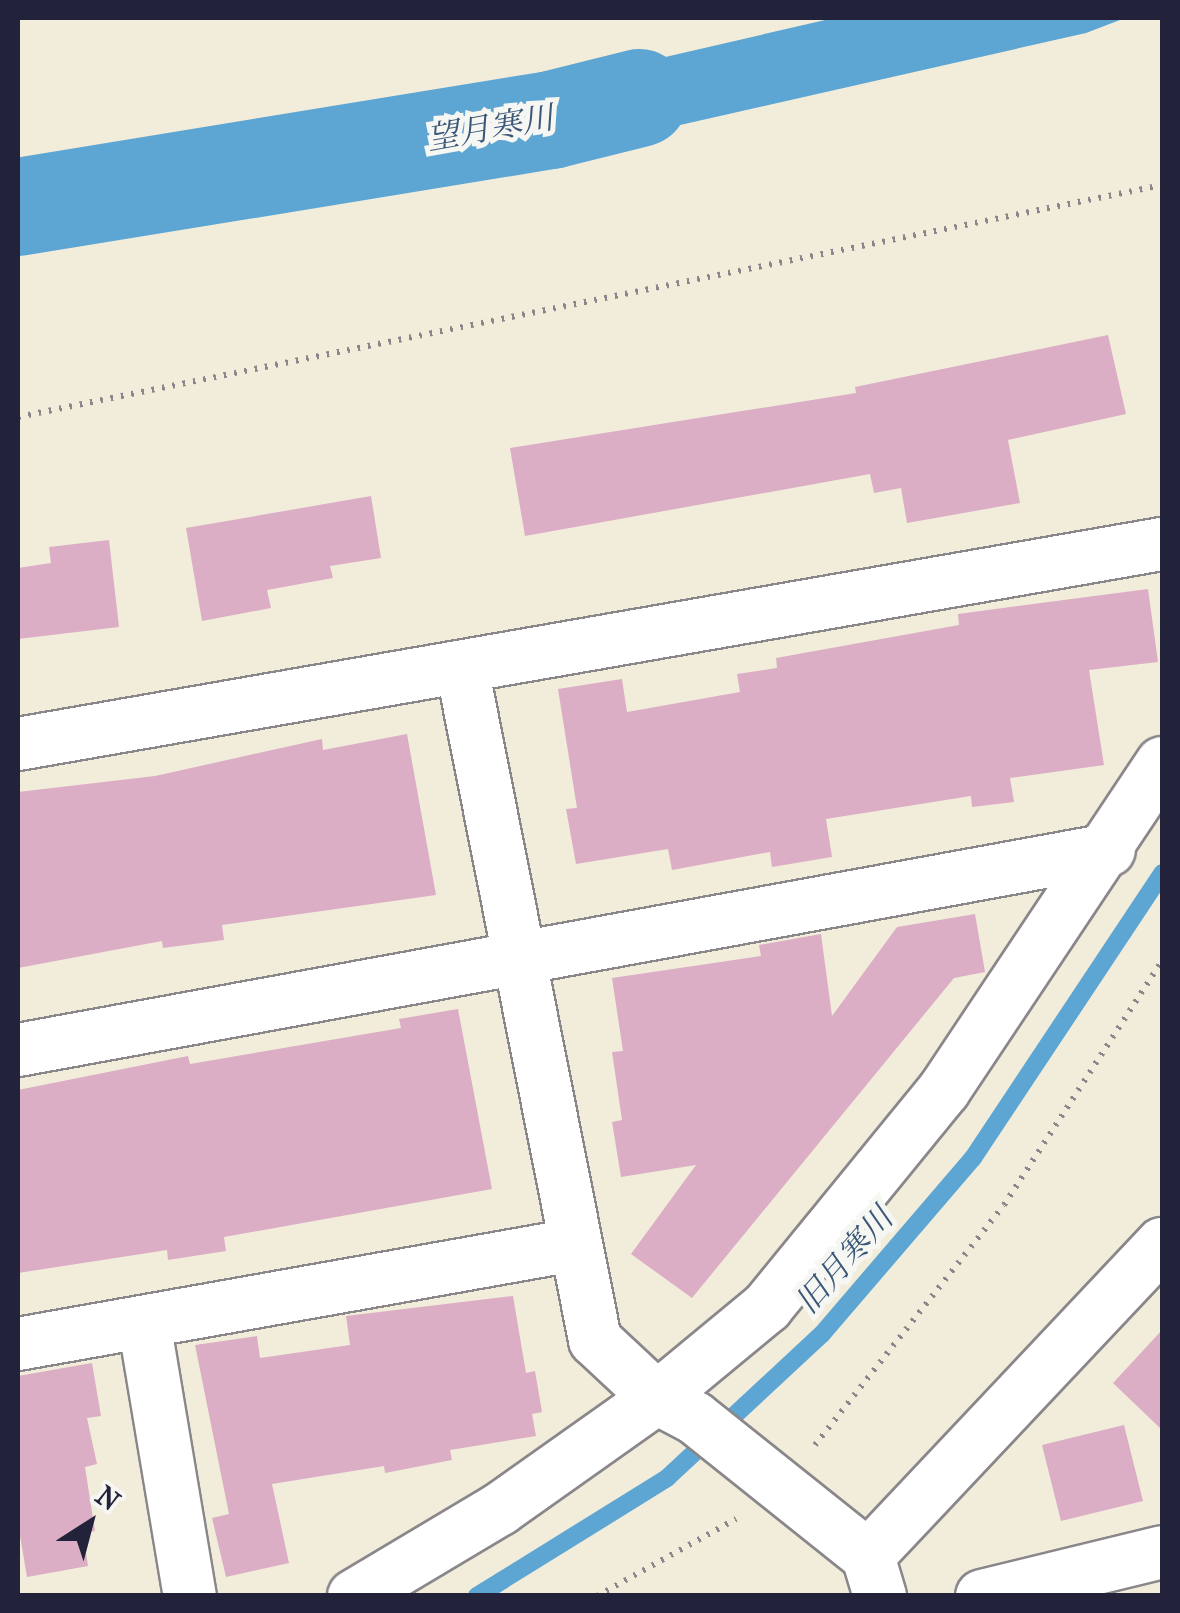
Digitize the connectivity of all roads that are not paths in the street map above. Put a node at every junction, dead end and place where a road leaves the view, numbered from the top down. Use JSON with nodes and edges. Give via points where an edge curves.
{"nodes":[{"id":1,"x":1162,"y":544,"type":"edge"},
{"id":2,"x":462,"y":668,"type":"junction"},
{"id":3,"x":18,"y":744,"type":"edge"},
{"id":4,"x":1162,"y":763,"type":"edge"},
{"id":5,"x":1109,"y":850,"type":"junction"},
{"id":6,"x":518,"y":959,"type":"junction"},
{"id":7,"x":18,"y":1050,"type":"edge"},
{"id":8,"x":1162,"y":1244,"type":"edge"},
{"id":9,"x":573,"y":1245,"type":"junction"},
{"id":10,"x":144,"y":1322,"type":"junction"},
{"id":11,"x":18,"y":1344,"type":"edge"},
{"id":12,"x":676,"y":1408,"type":"junction"},
{"id":13,"x":1162,"y":1552,"type":"edge"},
{"id":14,"x":874,"y":1576,"type":"edge"},
{"id":15,"x":190,"y":1596,"type":"edge"},
{"id":16,"x":354,"y":1596,"type":"edge"},
{"id":17,"x":982,"y":1596,"type":"edge"}],
"edges":[{"from":1,"to":2,"type":"street"},
{"from":2,"to":3,"type":"street"},
{"from":2,"to":6,"type":"street"},
{"from":4,"to":5,"type":"street"},
{"from":5,"to":6,"type":"street"},
{"from":5,"to":12,"type":"street","via":[[944,1090]]},
{"from":6,"to":7,"type":"street"},
{"from":6,"to":9,"type":"street"},
{"from":8,"to":14,"type":"street"},
{"from":9,"to":10,"type":"street"},
{"from":9,"to":12,"type":"street","via":[[595,1340]]},
{"from":10,"to":11,"type":"street"},
{"from":10,"to":15,"type":"street"},
{"from":12,"to":14,"type":"street","via":[[753,1492]]},
{"from":12,"to":16,"type":"street"},
{"from":13,"to":17,"type":"street"}]}
